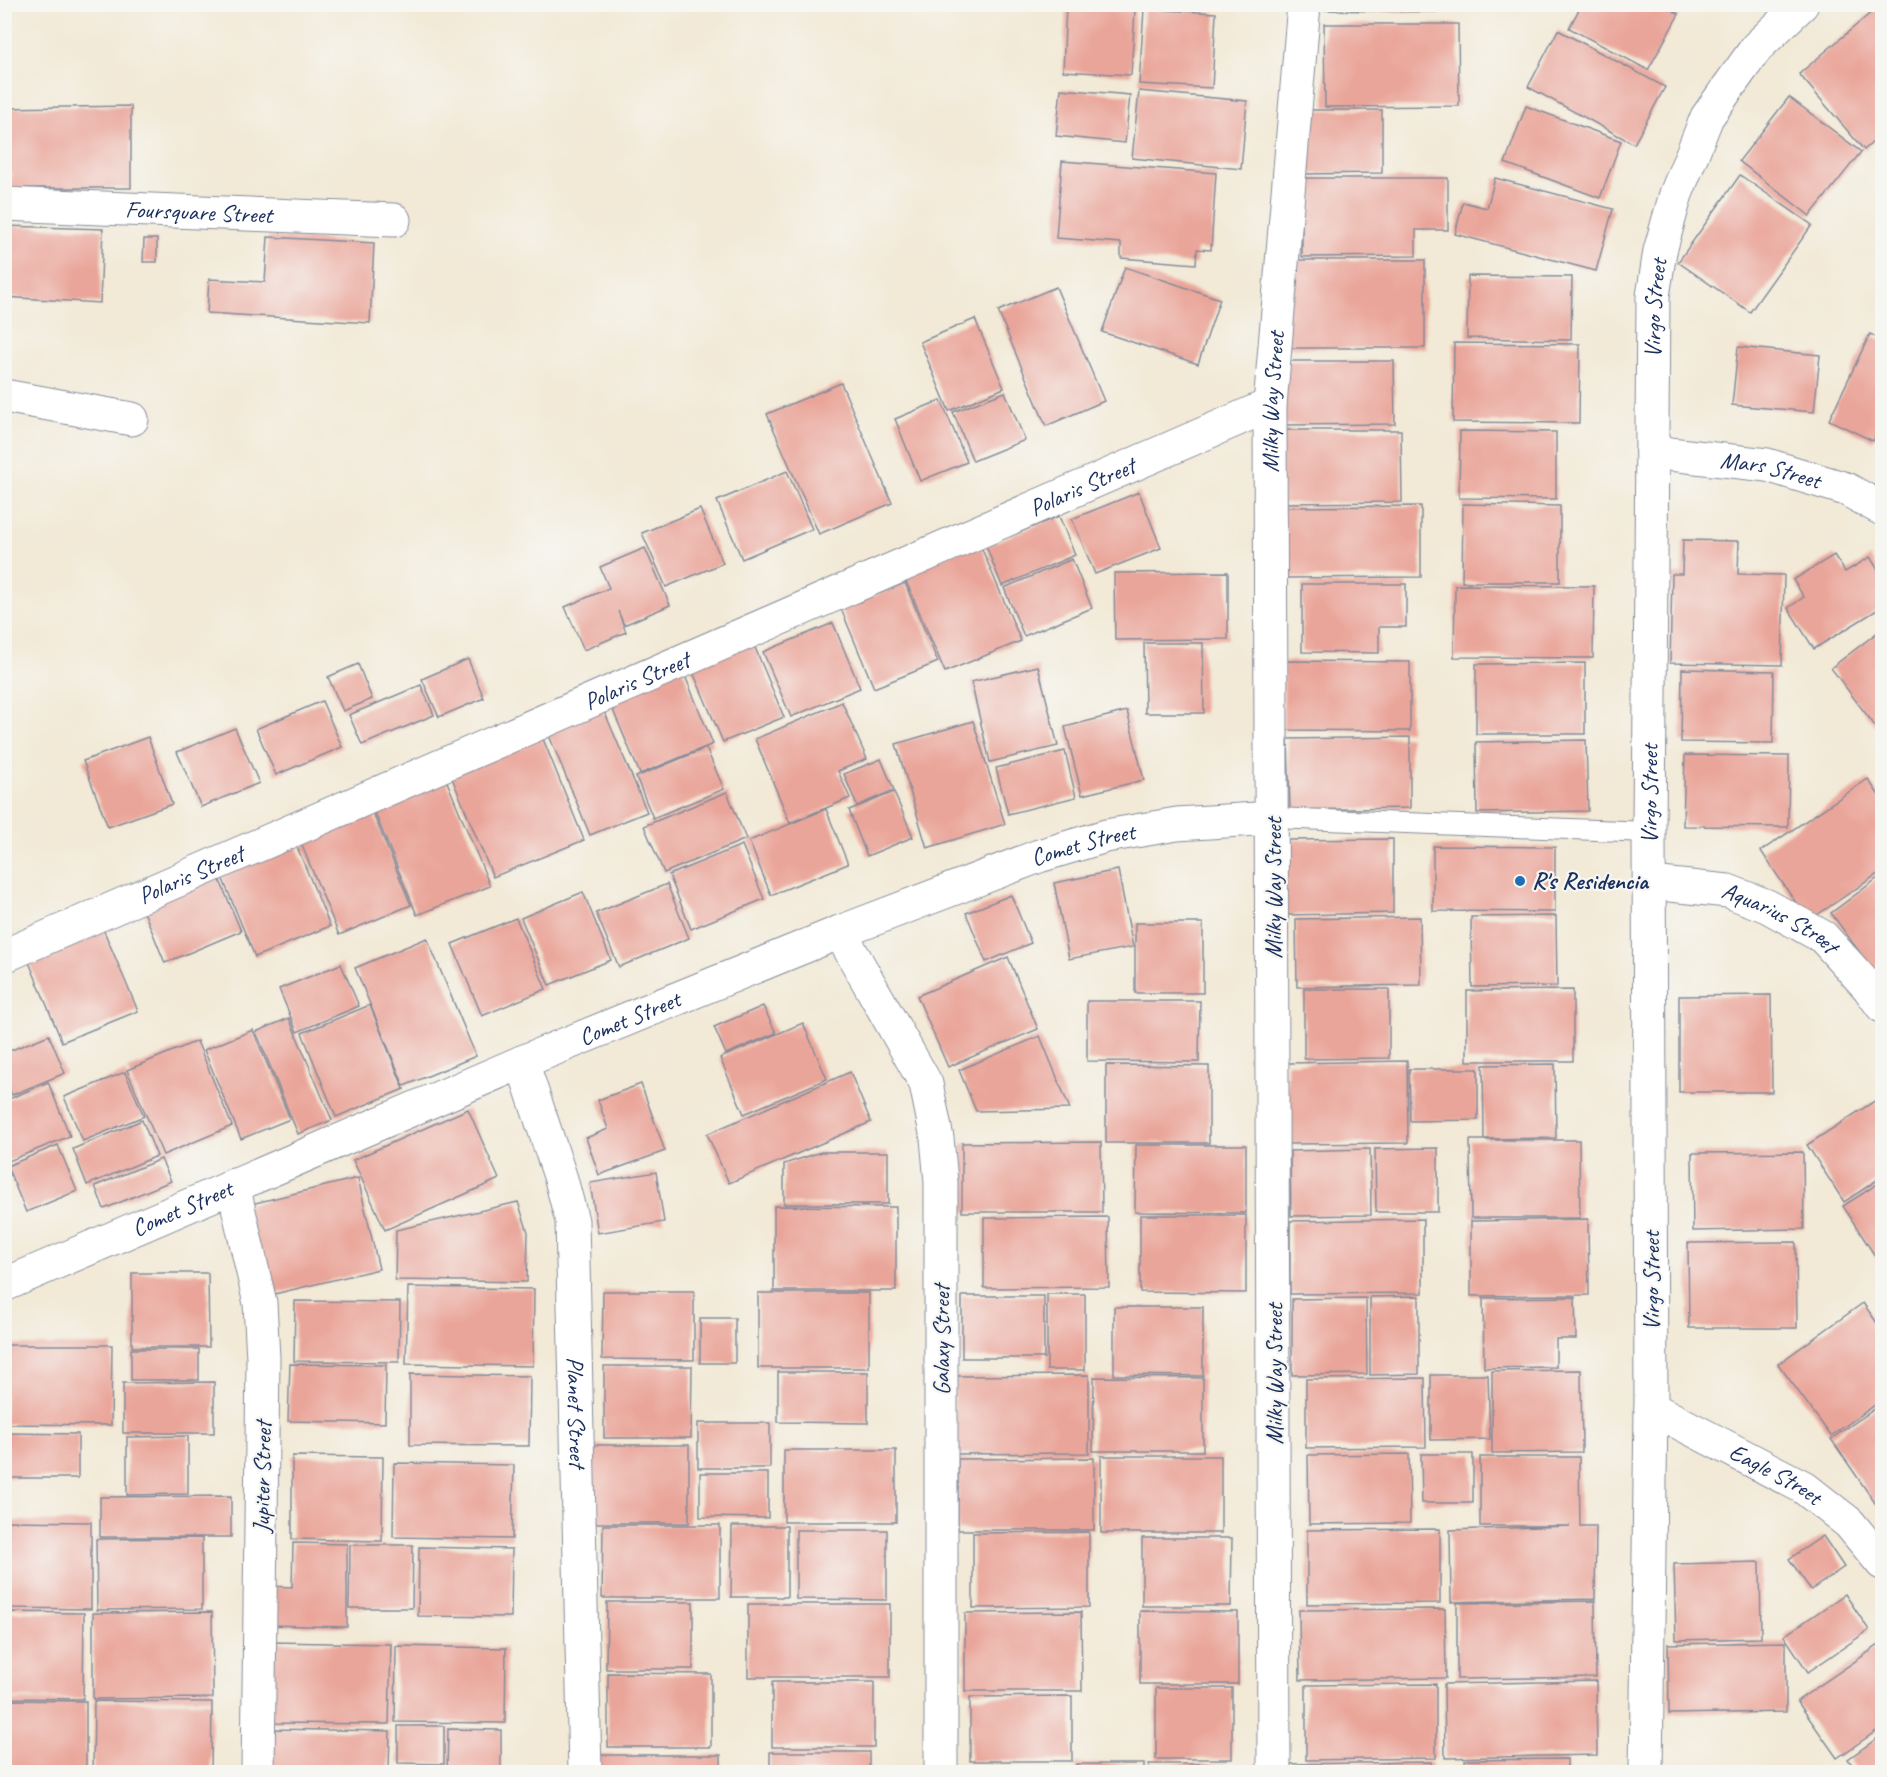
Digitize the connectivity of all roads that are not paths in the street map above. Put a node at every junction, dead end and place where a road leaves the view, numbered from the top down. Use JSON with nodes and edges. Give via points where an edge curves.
{"nodes":[{"id":1,"x":1304,"y":4,"type":"edge"},
{"id":2,"x":1802,"y":4,"type":"edge"},
{"id":3,"x":4,"y":204,"type":"edge"},
{"id":4,"x":394,"y":220,"type":"dead end"},
{"id":5,"x":4,"y":396,"type":"edge"},
{"id":6,"x":1270,"y":405,"type":"junction"},
{"id":7,"x":132,"y":419,"type":"dead end"},
{"id":8,"x":1652,"y":452,"type":"junction"},
{"id":9,"x":1882,"y":508,"type":"edge"},
{"id":10,"x":1273,"y":818,"type":"junction"},
{"id":11,"x":1649,"y":832,"type":"junction"},
{"id":12,"x":1651,"y":883,"type":"junction"},
{"id":13,"x":840,"y":932,"type":"junction"},
{"id":14,"x":4,"y":956,"type":"edge"},
{"id":15,"x":1882,"y":1006,"type":"edge"},
{"id":16,"x":522,"y":1062,"type":"junction"},
{"id":17,"x":233,"y":1185,"type":"junction"},
{"id":18,"x":4,"y":1285,"type":"edge"},
{"id":19,"x":1651,"y":1408,"type":"junction"},
{"id":20,"x":1882,"y":1563,"type":"edge"},
{"id":21,"x":258,"y":1773,"type":"edge"},
{"id":22,"x":585,"y":1773,"type":"edge"},
{"id":23,"x":941,"y":1773,"type":"edge"},
{"id":24,"x":1274,"y":1773,"type":"edge"},
{"id":25,"x":1646,"y":1773,"type":"edge"}],
"edges":[{"from":1,"to":6,"type":"street","name":"Milky Way Street"},
{"from":2,"to":8,"type":"street","name":"Virgo Street","via":[[1757,47],[1707,117],[1676,194],[1660,251],[1653,296]]},
{"from":3,"to":4,"type":"street","name":"Foursquare Street"},
{"from":5,"to":7,"type":"street"},
{"from":6,"to":10,"type":"street","name":"Milky Way Street"},
{"from":6,"to":14,"type":"street","name":"Polaris Street"},
{"from":8,"to":9,"type":"street","name":"Mars Street","via":[[1767,465],[1846,489]]},
{"from":8,"to":11,"type":"street","name":"Virgo Street"},
{"from":10,"to":11,"type":"lane"},
{"from":10,"to":13,"type":"street","name":"Comet Street","via":[[1177,824],[1106,836],[1039,856]]},
{"from":10,"to":24,"type":"street","name":"Milky Way Street"},
{"from":11,"to":12,"type":"street","name":"Virgo Street"},
{"from":12,"to":15,"type":"street","name":"Aquarius Street","via":[[1728,891],[1767,906],[1823,937]]},
{"from":12,"to":19,"type":"street","name":"Virgo Street"},
{"from":13,"to":16,"type":"street","name":"Comet Street"},
{"from":13,"to":23,"type":"street","name":"Galaxy Street","via":[[926,1084],[937,1138],[941,1182]]},
{"from":16,"to":17,"type":"street","name":"Comet Street"},
{"from":16,"to":22,"type":"street","name":"Planet Street","via":[[572,1221]]},
{"from":17,"to":18,"type":"street","name":"Comet Street"},
{"from":17,"to":21,"type":"street","name":"Jupiter Street","via":[[260,1303],[263,1358]]},
{"from":19,"to":20,"type":"street","name":"Eagle Street","via":[[1803,1487],[1849,1523]]},
{"from":19,"to":25,"type":"street","name":"Virgo Street"}]}
